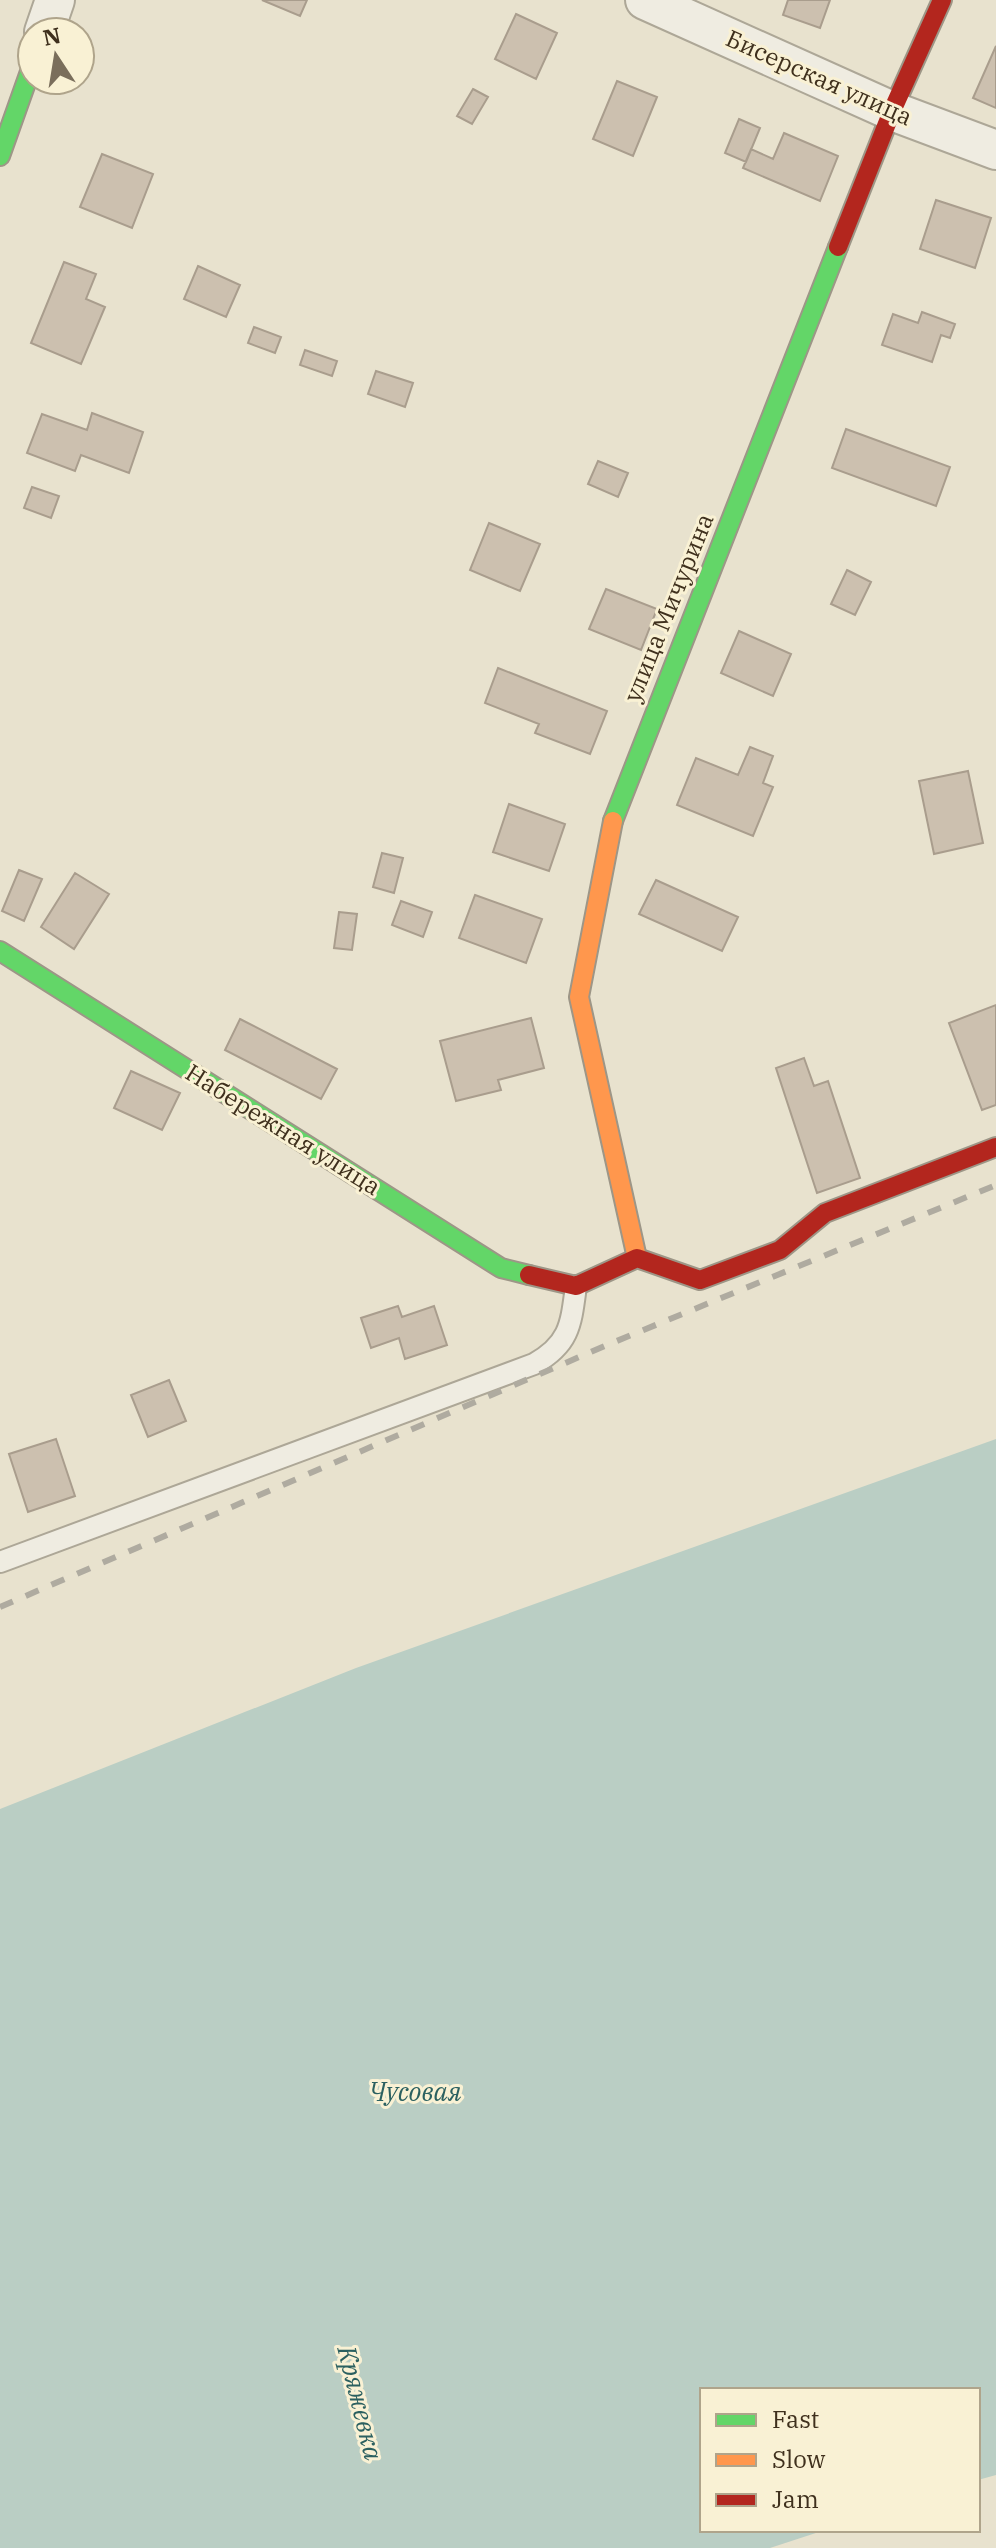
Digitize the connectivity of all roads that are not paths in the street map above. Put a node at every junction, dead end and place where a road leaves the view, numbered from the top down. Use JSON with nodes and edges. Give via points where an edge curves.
{"nodes":[{"id":1,"x":645,"y":0,"type":"edge"},
{"id":2,"x":942,"y":0,"type":"edge"},
{"id":3,"x":21,"y":96,"type":"edge"},
{"id":4,"x":892,"y":111,"type":"junction"},
{"id":5,"x":996,"y":150,"type":"edge"},
{"id":6,"x":0,"y":156,"type":"edge"},
{"id":7,"x":0,"y":951,"type":"edge"},
{"id":8,"x":996,"y":1147,"type":"edge"},
{"id":9,"x":637,"y":1258,"type":"junction"},
{"id":10,"x":576,"y":1286,"type":"junction"},
{"id":11,"x":0,"y":1562,"type":"edge"}],
"edges":[{"from":1,"to":4,"type":"street","name":"Бисерская улица"},
{"from":2,"to":4,"type":"street","name":"улица Мичурина"},
{"from":3,"to":6,"type":"street"},
{"from":4,"to":5,"type":"street","name":"Бисерская улица"},
{"from":4,"to":9,"type":"street","name":"улица Мичурина","via":[[615,810],[579,997]]},
{"from":7,"to":10,"type":"street","name":"Набережная улица","via":[[501,1268]]},
{"from":8,"to":9,"type":"street","via":[[825,1213],[780,1250],[700,1280]]},
{"from":9,"to":10,"type":"street"},
{"from":10,"to":11,"type":"lane","via":[[570,1329],[553,1353],[534,1364]]}]}
